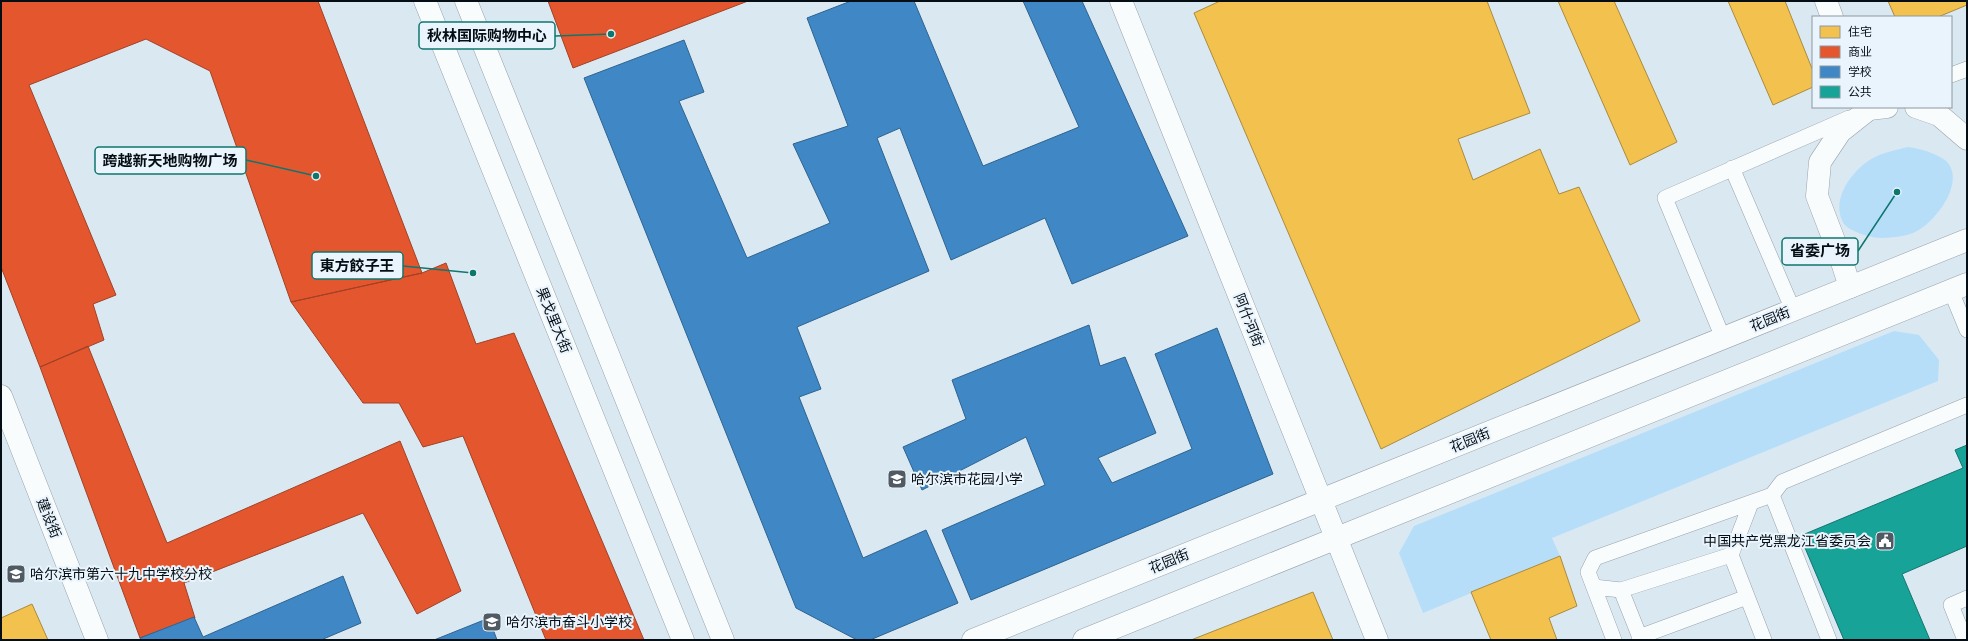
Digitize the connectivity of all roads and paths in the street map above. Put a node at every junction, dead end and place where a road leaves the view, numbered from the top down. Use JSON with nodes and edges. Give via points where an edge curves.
{"nodes":[{"id":1,"x":425,"y":1,"type":"edge"},
{"id":2,"x":466,"y":1,"type":"edge"},
{"id":3,"x":1120,"y":1,"type":"edge"},
{"id":4,"x":1826,"y":1,"type":"edge"},
{"id":5,"x":1832,"y":16,"type":"edge"},
{"id":6,"x":1967,"y":69,"type":"edge"},
{"id":7,"x":1952,"y":75,"type":"edge"},
{"id":8,"x":1875,"y":108,"type":"edge"},
{"id":9,"x":1919,"y":108,"type":"edge"},
{"id":10,"x":1967,"y":139,"type":"edge"},
{"id":11,"x":1732,"y":168,"type":"junction"},
{"id":12,"x":1967,"y":240,"type":"edge"},
{"id":13,"x":1850,"y":287,"type":"junction"},
{"id":14,"x":1959,"y":288,"type":"edge"},
{"id":15,"x":1793,"y":310,"type":"junction"},
{"id":16,"x":1967,"y":330,"type":"edge"},
{"id":17,"x":1723,"y":338,"type":"junction"},
{"id":18,"x":1,"y":396,"type":"edge"},
{"id":19,"x":1967,"y":405,"type":"edge"},
{"id":20,"x":1772,"y":495,"type":"junction"},
{"id":21,"x":1322,"y":500,"type":"junction"},
{"id":22,"x":1750,"y":503,"type":"junction"},
{"id":23,"x":1337,"y":538,"type":"junction"},
{"id":24,"x":1730,"y":555,"type":"junction"},
{"id":25,"x":1594,"y":587,"type":"junction"},
{"id":26,"x":1621,"y":590,"type":"junction"},
{"id":27,"x":1747,"y":597,"type":"junction"},
{"id":28,"x":1967,"y":598,"type":"edge"},
{"id":29,"x":1640,"y":639,"type":"edge"},
{"id":30,"x":98,"y":640,"type":"edge"},
{"id":31,"x":683,"y":640,"type":"edge"},
{"id":32,"x":723,"y":640,"type":"edge"},
{"id":33,"x":973,"y":640,"type":"edge"},
{"id":34,"x":1084,"y":640,"type":"edge"},
{"id":35,"x":1377,"y":640,"type":"edge"},
{"id":36,"x":1614,"y":640,"type":"edge"},
{"id":37,"x":1764,"y":640,"type":"edge"},
{"id":38,"x":1829,"y":640,"type":"edge"},
{"id":39,"x":1965,"y":640,"type":"edge"}],
"edges":[{"from":1,"to":31,"type":"main road","name":"果戈里大街"},
{"from":2,"to":32,"type":"main road"},
{"from":3,"to":21,"type":"main road","name":"阿什河街"},
{"from":4,"to":5,"type":"main road"},
{"from":6,"to":7,"type":"lane"},
{"from":8,"to":11,"type":"lane"},
{"from":8,"to":13,"type":"main road","via":[[1840,132],[1820,162],[1817,196]]},
{"from":9,"to":10,"type":"main road","via":[[1939,115]]},
{"from":11,"to":15,"type":"lane"},
{"from":11,"to":17,"type":"lane","via":[[1665,198]]},
{"from":12,"to":13,"type":"main road","name":"花园街"},
{"from":13,"to":15,"type":"main road","name":"花园街"},
{"from":14,"to":16,"type":"lane"},
{"from":14,"to":23,"type":"main road"},
{"from":15,"to":17,"type":"main road","name":"花园街"},
{"from":17,"to":21,"type":"main road","name":"花园街"},
{"from":18,"to":30,"type":"main road","name":"建设街"},
{"from":19,"to":20,"type":"lane","via":[[1782,482]]},
{"from":20,"to":22,"type":"lane"},
{"from":20,"to":38,"type":"lane"},
{"from":21,"to":23,"type":"main road","name":"阿什河街"},
{"from":21,"to":33,"type":"main road","name":"花园街"},
{"from":22,"to":24,"type":"lane"},
{"from":22,"to":25,"type":"lane","via":[[1595,558],[1588,572]]},
{"from":23,"to":34,"type":"main road"},
{"from":23,"to":35,"type":"main road","name":"阿什河街"},
{"from":24,"to":26,"type":"lane"},
{"from":24,"to":27,"type":"lane"},
{"from":25,"to":26,"type":"lane"},
{"from":25,"to":36,"type":"lane"},
{"from":26,"to":29,"type":"lane"},
{"from":27,"to":29,"type":"lane"},
{"from":27,"to":37,"type":"lane"},
{"from":28,"to":39,"type":"lane","via":[[1951,605]]}]}
